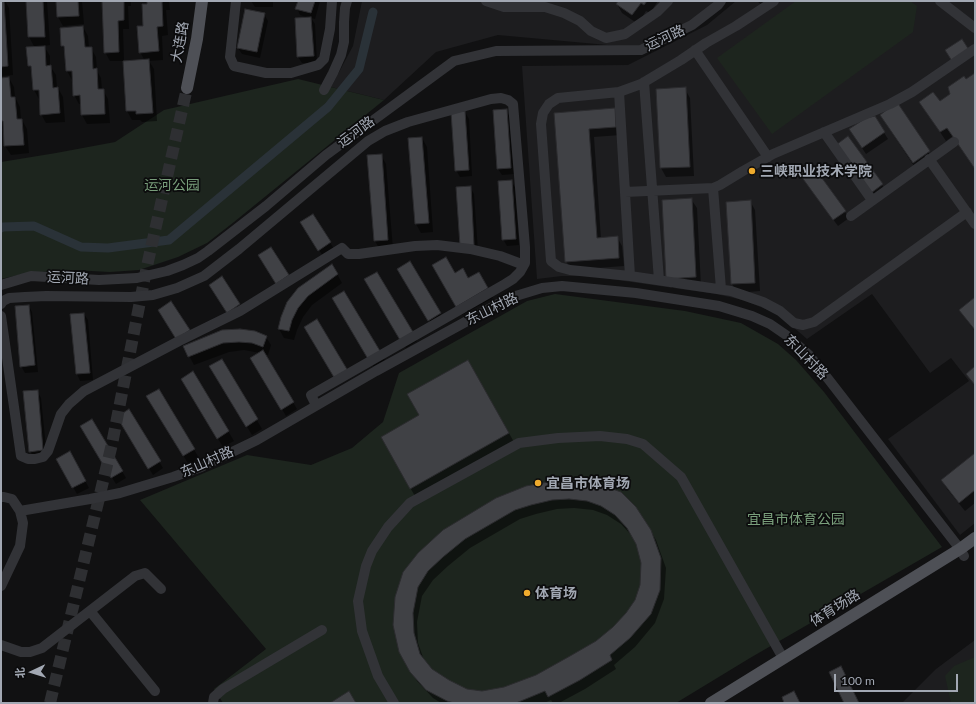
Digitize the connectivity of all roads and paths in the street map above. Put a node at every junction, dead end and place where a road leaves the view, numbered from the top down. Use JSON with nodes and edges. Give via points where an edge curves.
{"nodes":[{"id":1,"x":202,"y":1,"type":"edge"},
{"id":2,"x":236,"y":1,"type":"edge"},
{"id":3,"x":332,"y":1,"type":"edge"},
{"id":4,"x":347,"y":1,"type":"edge"},
{"id":5,"x":486,"y":1,"type":"edge"},
{"id":6,"x":668,"y":1,"type":"edge"},
{"id":7,"x":721,"y":1,"type":"edge"},
{"id":8,"x":774,"y":1,"type":"edge"},
{"id":9,"x":940,"y":1,"type":"edge"},
{"id":10,"x":975,"y":28,"type":"edge"},
{"id":11,"x":975,"y":49,"type":"edge"},
{"id":12,"x":695,"y":50,"type":"junction"},
{"id":13,"x":644,"y":82,"type":"junction"},
{"id":14,"x":187,"y":88,"type":"tunnel mouth"},
{"id":15,"x":324,"y":90,"type":"dead end"},
{"id":16,"x":619,"y":92,"type":"junction"},
{"id":17,"x":824,"y":132,"type":"junction"},
{"id":18,"x":954,"y":142,"type":"dead end"},
{"id":19,"x":768,"y":157,"type":"junction"},
{"id":20,"x":929,"y":159,"type":"junction"},
{"id":21,"x":713,"y":188,"type":"junction"},
{"id":22,"x":652,"y":191,"type":"junction"},
{"id":23,"x":625,"y":192,"type":"junction"},
{"id":24,"x":872,"y":200,"type":"junction"},
{"id":25,"x":967,"y":212,"type":"junction"},
{"id":26,"x":851,"y":216,"type":"dead end"},
{"id":27,"x":975,"y":224,"type":"edge"},
{"id":28,"x":524,"y":265,"type":"junction"},
{"id":29,"x":630,"y":276,"type":"junction"},
{"id":30,"x":659,"y":280,"type":"junction"},
{"id":31,"x":1,"y":285,"type":"edge"},
{"id":32,"x":721,"y":289,"type":"junction"},
{"id":33,"x":1,"y":304,"type":"edge"},
{"id":34,"x":1,"y":316,"type":"edge"},
{"id":35,"x":316,"y":406,"type":"junction"},
{"id":36,"x":1,"y":498,"type":"edge"},
{"id":37,"x":20,"y":511,"type":"junction"},
{"id":38,"x":975,"y":538,"type":"edge"},
{"id":39,"x":975,"y":547,"type":"edge"},
{"id":40,"x":962,"y":552,"type":"junction"},
{"id":41,"x":1,"y":586,"type":"edge"},
{"id":42,"x":161,"y":589,"type":"dead end"},
{"id":43,"x":90,"y":611,"type":"junction"},
{"id":44,"x":322,"y":630,"type":"dead end"},
{"id":45,"x":1,"y":645,"type":"edge"},
{"id":46,"x":783,"y":658,"type":"junction"},
{"id":47,"x":155,"y":691,"type":"dead end"},
{"id":48,"x":213,"y":703,"type":"edge"},
{"id":49,"x":394,"y":703,"type":"edge"},
{"id":50,"x":710,"y":703,"type":"edge"},
{"id":51,"x":723,"y":703,"type":"edge"}],
"edges":[{"from":1,"to":14,"type":"main road","name":"大连路"},
{"from":2,"to":3,"type":"street","via":[[230,57],[234,66],[266,73],[291,74],[318,65],[324,59]]},
{"from":4,"to":15,"type":"street","via":[[341,55]]},
{"from":5,"to":6,"type":"street","via":[[504,7],[545,7],[580,21],[591,31],[606,38],[625,34],[657,12]]},
{"from":7,"to":31,"type":"street","name":"运河路","via":[[692,25],[641,50],[496,51],[454,60],[326,154],[266,206],[208,251],[183,265],[137,278],[99,280],[31,276]]},
{"from":8,"to":12,"type":"street"},
{"from":9,"to":10,"type":"street"},
{"from":11,"to":17,"type":"street","via":[[912,92]]},
{"from":12,"to":13,"type":"street"},
{"from":12,"to":19,"type":"street"},
{"from":13,"to":16,"type":"street"},
{"from":13,"to":22,"type":"street"},
{"from":16,"to":23,"type":"street"},
{"from":16,"to":29,"type":"street","via":[[558,98],[549,104],[543,113],[541,124],[552,261],[559,267],[570,270]]},
{"from":17,"to":19,"type":"street"},
{"from":17,"to":24,"type":"street"},
{"from":18,"to":20,"type":"street"},
{"from":19,"to":21,"type":"street"},
{"from":20,"to":24,"type":"street"},
{"from":20,"to":25,"type":"street"},
{"from":21,"to":22,"type":"street"},
{"from":21,"to":32,"type":"street"},
{"from":22,"to":23,"type":"street"},
{"from":22,"to":30,"type":"street"},
{"from":23,"to":29,"type":"street"},
{"from":24,"to":26,"type":"street"},
{"from":25,"to":27,"type":"street"},
{"from":25,"to":32,"type":"street","via":[[814,322],[803,325],[794,322],[763,302]]},
{"from":28,"to":33,"type":"street","via":[[525,247],[512,104],[501,98],[436,114],[385,131],[368,142],[210,272],[177,288],[153,295],[131,297],[9,298]]},
{"from":28,"to":34,"type":"street","via":[[470,249],[437,245],[359,254],[348,254],[342,248],[240,311],[84,391],[61,414],[48,451],[43,457],[35,459],[21,456]]},
{"from":28,"to":35,"type":"street","via":[[520,272],[505,284],[310,395]]},
{"from":29,"to":30,"type":"street"},
{"from":30,"to":32,"type":"street"},
{"from":35,"to":37,"type":"street","name":"东山村路","via":[[257,440],[201,467],[173,477],[120,493]]},
{"from":35,"to":40,"type":"street","name":"东山村路","via":[[509,298],[542,288],[562,286],[636,293],[718,306],[770,324],[809,355]]},
{"from":36,"to":37,"type":"street","via":[[12,499]]},
{"from":37,"to":41,"type":"street","via":[[23,523],[20,546]]},
{"from":38,"to":40,"type":"main road","name":"体育场路"},
{"from":39,"to":40,"type":"main road","name":"体育场路"},
{"from":40,"to":46,"type":"main road","name":"体育场路"},
{"from":40,"to":51,"type":"main road","name":"体育场路"},
{"from":42,"to":43,"type":"street","via":[[145,573],[135,576]]},
{"from":43,"to":45,"type":"street","via":[[42,648],[21,652]]},
{"from":43,"to":47,"type":"street"},
{"from":44,"to":48,"type":"street","via":[[223,689],[214,697]]},
{"from":46,"to":49,"type":"street","via":[[682,478],[643,444],[600,436],[558,438],[519,443],[410,503],[388,527],[372,551],[358,601],[362,631],[378,676]]},
{"from":46,"to":50,"type":"main road","name":"体育场路"}]}
